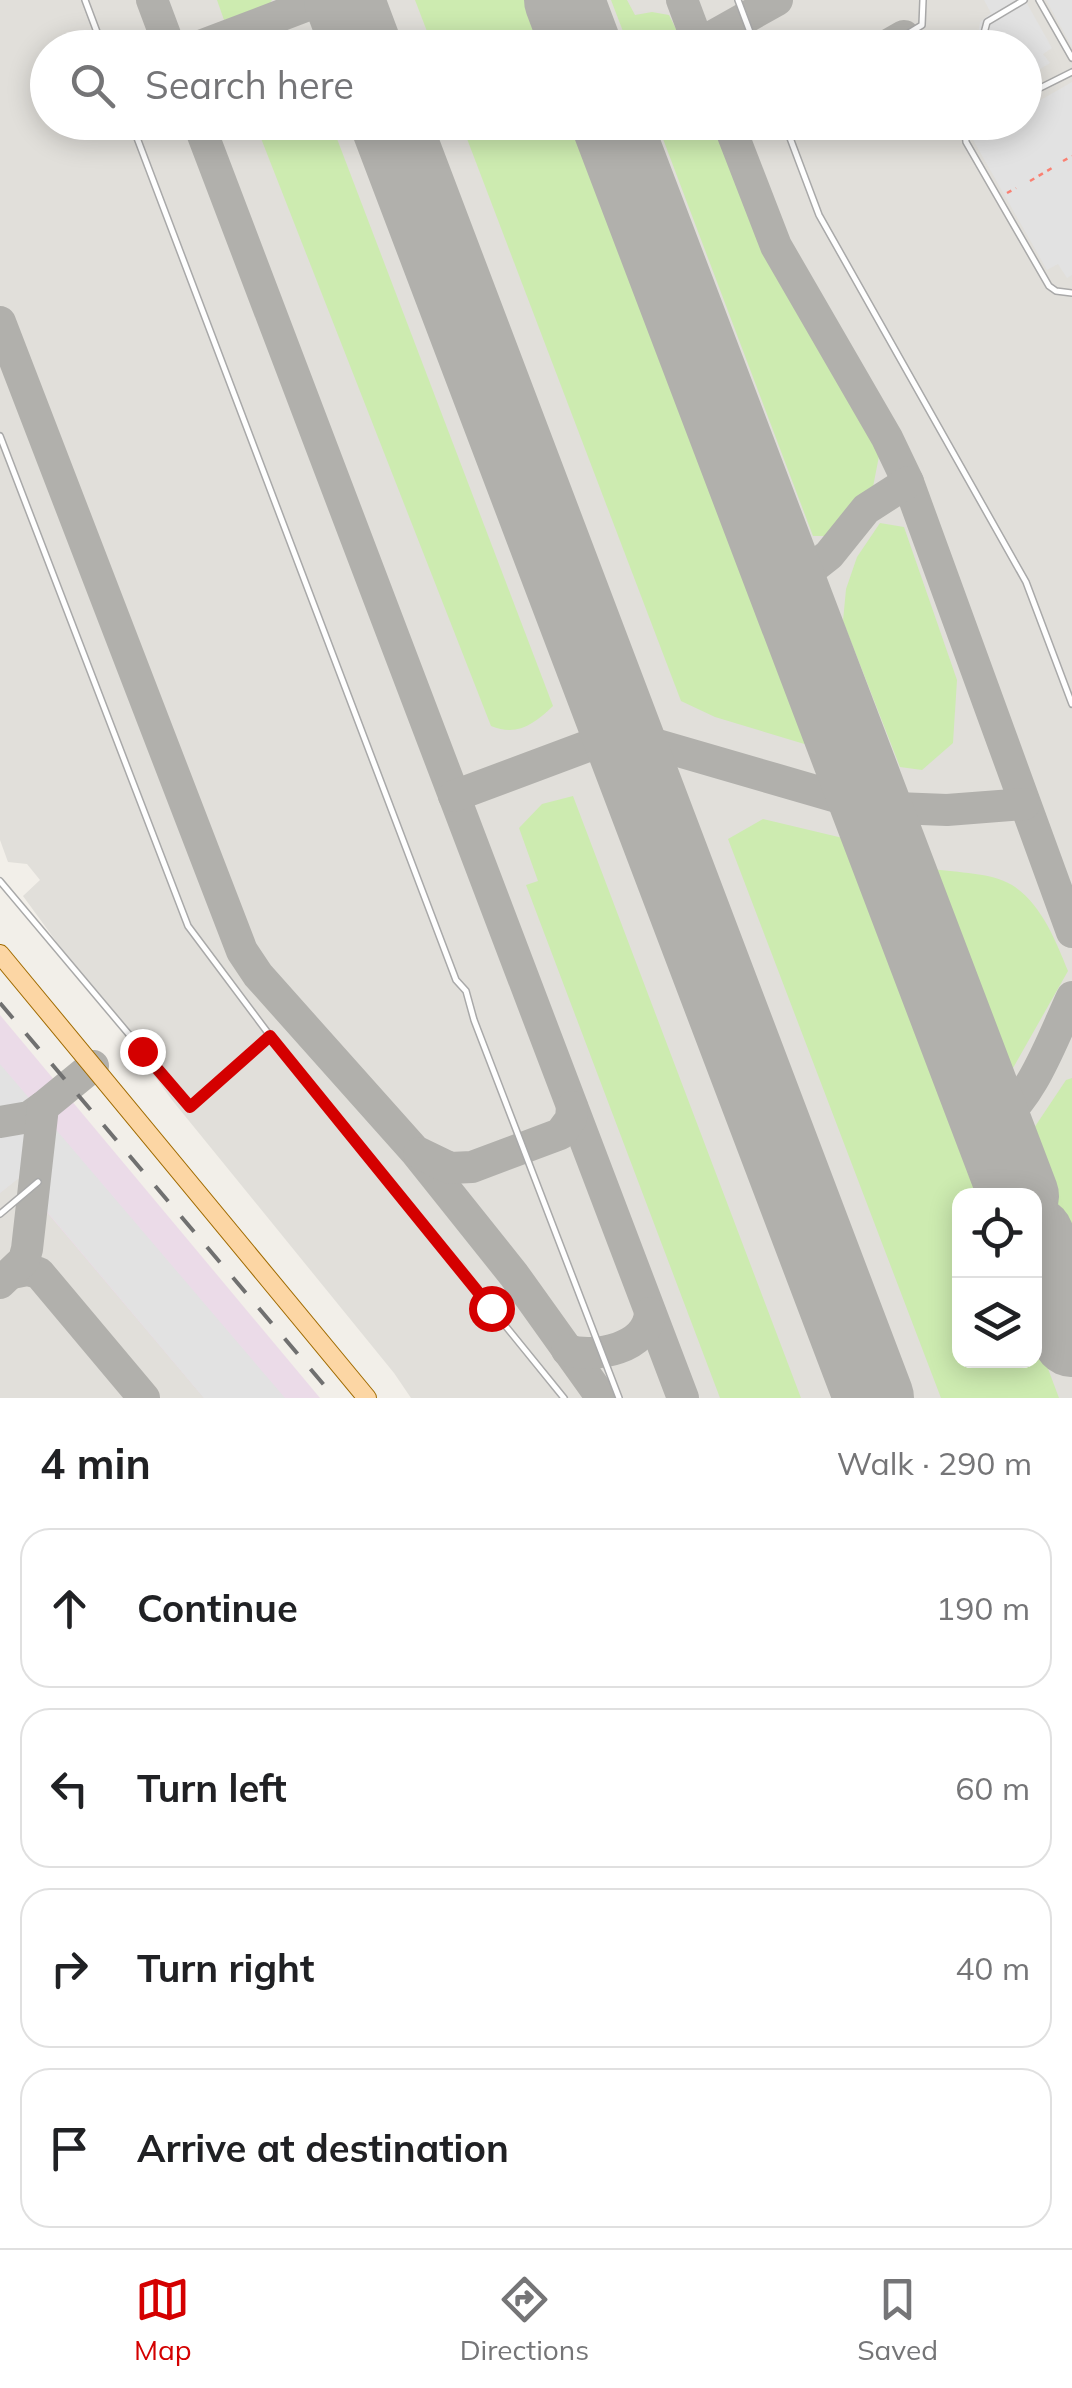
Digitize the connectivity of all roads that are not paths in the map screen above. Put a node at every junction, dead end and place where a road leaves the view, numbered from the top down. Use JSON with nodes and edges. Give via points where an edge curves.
{"nodes":[{"id":1,"x":85,"y":0,"type":"edge"},
{"id":2,"x":738,"y":0,"type":"edge"},
{"id":3,"x":924,"y":0,"type":"edge"},
{"id":4,"x":1024,"y":0,"type":"edge"},
{"id":5,"x":1038,"y":0,"type":"edge"},
{"id":6,"x":96,"y":30,"type":"edge"},
{"id":7,"x":749,"y":30,"type":"edge"},
{"id":8,"x":914,"y":30,"type":"edge"},
{"id":9,"x":985,"y":30,"type":"edge"},
{"id":10,"x":1072,"y":58,"type":"edge"},
{"id":11,"x":1072,"y":72,"type":"edge"},
{"id":12,"x":1042,"y":87,"type":"edge"},
{"id":13,"x":138,"y":140,"type":"edge"},
{"id":14,"x":791,"y":140,"type":"edge"},
{"id":15,"x":966,"y":140,"type":"edge"},
{"id":16,"x":1072,"y":294,"type":"edge"},
{"id":17,"x":0,"y":436,"type":"edge"},
{"id":18,"x":1072,"y":704,"type":"edge"},
{"id":19,"x":0,"y":881,"type":"edge"},
{"id":20,"x":0,"y":954,"type":"edge"},
{"id":21,"x":270,"y":1036,"type":"junction"},
{"id":22,"x":38,"y":1182,"type":"dead end"},
{"id":23,"x":0,"y":1214,"type":"edge"},
{"id":24,"x":366,"y":1398,"type":"edge"},
{"id":25,"x":564,"y":1398,"type":"edge"},
{"id":26,"x":620,"y":1398,"type":"edge"}],
"edges":[{"from":1,"to":6,"type":"lane"},
{"from":2,"to":7,"type":"lane"},
{"from":3,"to":8,"type":"lane","via":[[922,25]]},
{"from":4,"to":9,"type":"lane"},
{"from":5,"to":10,"type":"lane"},
{"from":11,"to":12,"type":"lane"},
{"from":13,"to":26,"type":"lane"},
{"from":14,"to":18,"type":"lane","via":[[819,214],[1026,582]]},
{"from":15,"to":16,"type":"lane","via":[[1049,286]]},
{"from":17,"to":21,"type":"lane","via":[[188,926]]},
{"from":19,"to":21,"type":"lane","via":[[190,1107]]},
{"from":20,"to":24,"type":"main road"},
{"from":21,"to":25,"type":"lane"},
{"from":22,"to":23,"type":"lane"}]}
